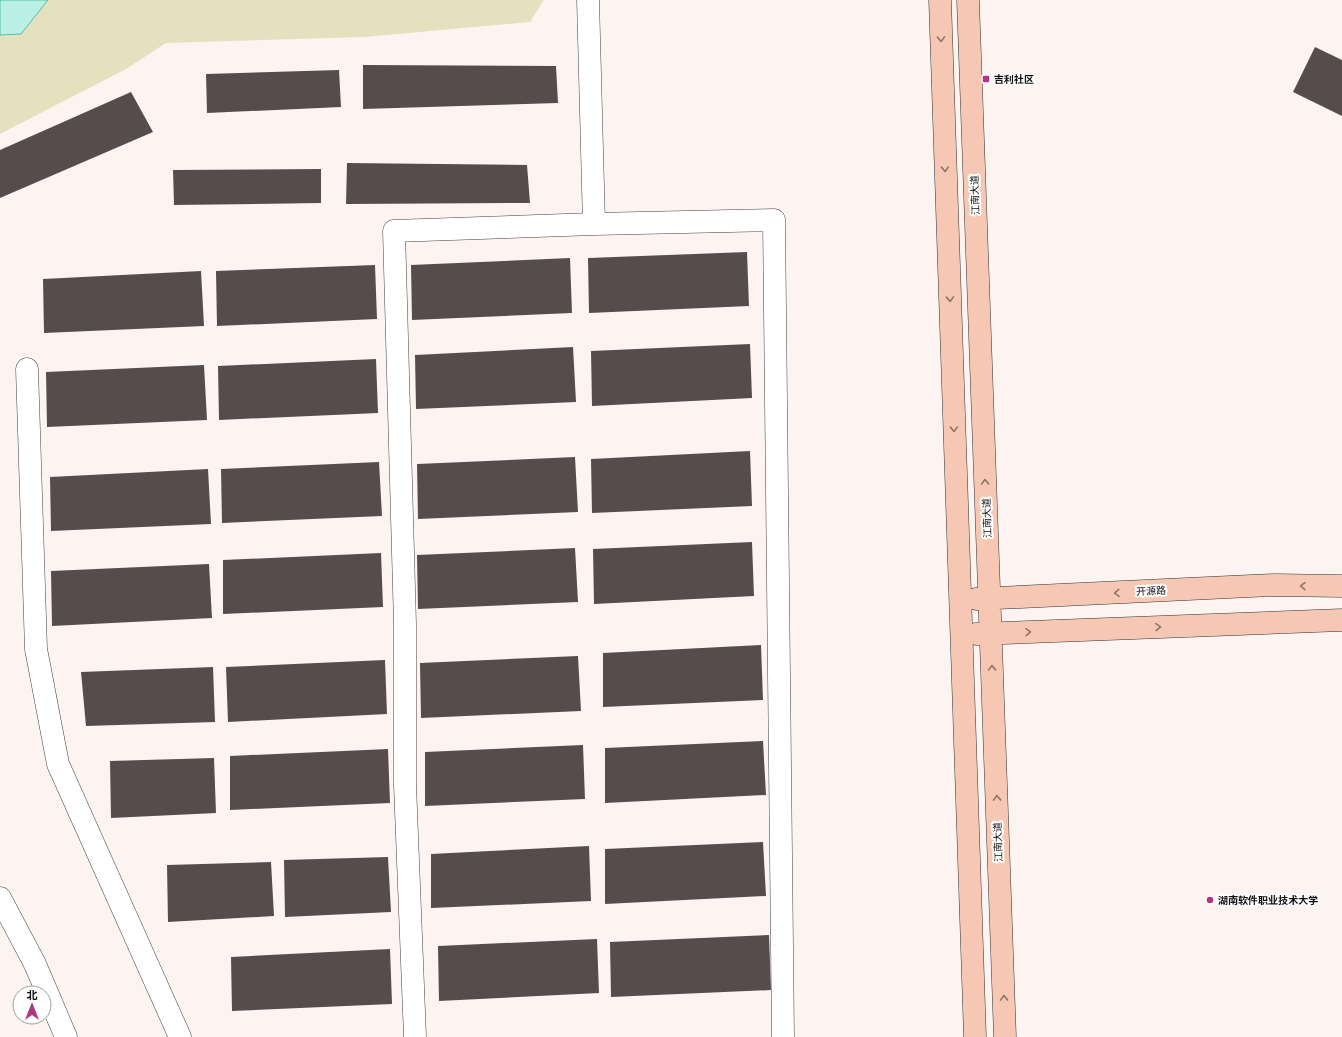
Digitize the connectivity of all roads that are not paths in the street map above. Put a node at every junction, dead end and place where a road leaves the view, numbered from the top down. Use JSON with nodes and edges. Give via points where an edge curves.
{"nodes":[{"id":1,"x":588,"y":0,"type":"edge"},
{"id":2,"x":940,"y":0,"type":"edge"},
{"id":3,"x":968,"y":0,"type":"edge"},
{"id":4,"x":594,"y":224,"type":"junction"},
{"id":5,"x":27,"y":369,"type":"dead end"},
{"id":6,"x":1342,"y":586,"type":"edge"},
{"id":7,"x":990,"y":598,"type":"junction"},
{"id":8,"x":960,"y":600,"type":"junction"},
{"id":9,"x":1342,"y":620,"type":"edge"},
{"id":10,"x":991,"y":634,"type":"junction"},
{"id":11,"x":961,"y":635,"type":"junction"},
{"id":12,"x":0,"y":898,"type":"edge"},
{"id":13,"x":66,"y":1037,"type":"edge"},
{"id":14,"x":180,"y":1037,"type":"edge"},
{"id":15,"x":414,"y":1037,"type":"edge"},
{"id":16,"x":783,"y":1037,"type":"edge"},
{"id":17,"x":975,"y":1037,"type":"edge"},
{"id":18,"x":1005,"y":1037,"type":"edge"}],
"edges":[{"from":1,"to":4,"type":"street"},
{"from":2,"to":8,"type":"main road","one_way":true},
{"from":7,"to":3,"type":"main road","name":"江南大道","one_way":true},
{"from":4,"to":15,"type":"street","via":[[394,231],[405,624],[405,785]]},
{"from":4,"to":16,"type":"street","via":[[774,220]]},
{"from":5,"to":14,"type":"street","via":[[36,649],[58,764]]},
{"from":6,"to":7,"type":"main road","name":"开源路","one_way":true,"via":[[1274,585]]},
{"from":7,"to":8,"type":"main road","name":"开源路"},
{"from":7,"to":10,"type":"main road","name":"江南大道"},
{"from":8,"to":11,"type":"main road"},
{"from":10,"to":9,"type":"main road","one_way":true},
{"from":10,"to":11,"type":"main road"},
{"from":18,"to":10,"type":"main road","name":"江南大道","one_way":true},
{"from":11,"to":17,"type":"main road"},
{"from":12,"to":13,"type":"street","via":[[35,964]]}]}
